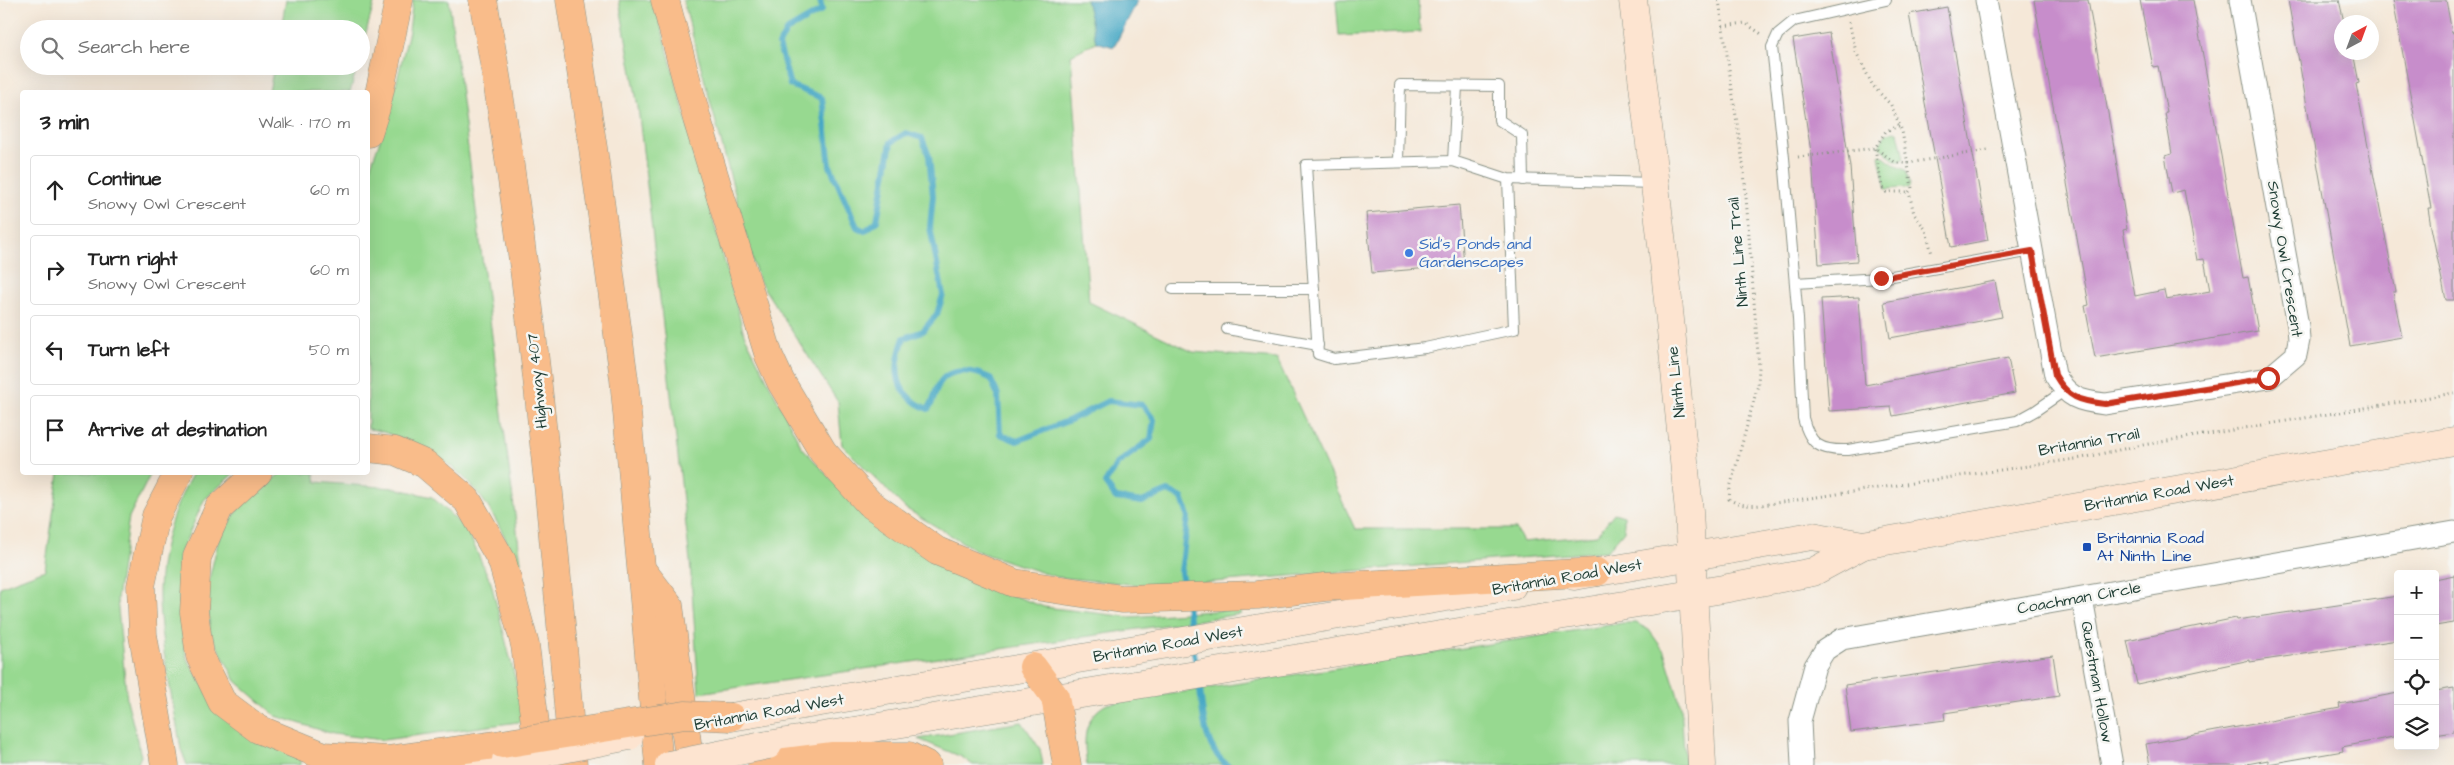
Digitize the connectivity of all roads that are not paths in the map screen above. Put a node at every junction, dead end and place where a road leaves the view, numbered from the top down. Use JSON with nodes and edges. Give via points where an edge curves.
{"nodes":[{"id":1,"x":399,"y":0,"type":"edge"},
{"id":2,"x":483,"y":0,"type":"edge"},
{"id":3,"x":570,"y":0,"type":"edge"},
{"id":4,"x":665,"y":0,"type":"edge"},
{"id":5,"x":1632,"y":0,"type":"edge"},
{"id":6,"x":1886,"y":0,"type":"edge"},
{"id":7,"x":1986,"y":0,"type":"edge"},
{"id":8,"x":2240,"y":0,"type":"edge"},
{"id":9,"x":1457,"y":86,"type":"junction"},
{"id":10,"x":370,"y":127,"type":"edge"},
{"id":11,"x":1398,"y":161,"type":"junction"},
{"id":12,"x":1453,"y":161,"type":"junction"},
{"id":13,"x":1508,"y":179,"type":"junction"},
{"id":14,"x":1523,"y":180,"type":"junction"},
{"id":15,"x":1655,"y":183,"type":"junction"},
{"id":16,"x":2032,"y":251,"type":"junction"},
{"id":17,"x":1795,"y":283,"type":"junction"},
{"id":18,"x":1173,"y":289,"type":"dead end"},
{"id":19,"x":1314,"y":289,"type":"junction"},
{"id":20,"x":1227,"y":329,"type":"dead end"},
{"id":21,"x":1318,"y":345,"type":"junction"},
{"id":22,"x":2064,"y":391,"type":"junction"},
{"id":23,"x":2454,"y":441,"type":"edge"},
{"id":24,"x":370,"y":448,"type":"edge"},
{"id":25,"x":177,"y":475,"type":"edge"},
{"id":26,"x":255,"y":475,"type":"edge"},
{"id":27,"x":2454,"y":532,"type":"edge"},
{"id":28,"x":1863,"y":545,"type":"junction"},
{"id":29,"x":1691,"y":557,"type":"junction"},
{"id":30,"x":642,"y":570,"type":"junction"},
{"id":31,"x":1597,"y":572,"type":"junction"},
{"id":32,"x":1693,"y":594,"type":"junction"},
{"id":33,"x":2082,"y":598,"type":"junction"},
{"id":34,"x":1034,"y":667,"type":"junction"},
{"id":35,"x":1055,"y":698,"type":"junction"},
{"id":36,"x":732,"y":717,"type":"joint"},
{"id":37,"x":504,"y":752,"type":"junction"},
{"id":38,"x":765,"y":755,"type":"edge"},
{"id":39,"x":166,"y":765,"type":"edge"},
{"id":40,"x":474,"y":765,"type":"edge"},
{"id":41,"x":540,"y":765,"type":"edge"},
{"id":42,"x":573,"y":765,"type":"edge"},
{"id":43,"x":659,"y":765,"type":"edge"},
{"id":44,"x":669,"y":765,"type":"edge"},
{"id":45,"x":690,"y":765,"type":"edge"},
{"id":46,"x":927,"y":765,"type":"edge"},
{"id":47,"x":1067,"y":765,"type":"edge"},
{"id":48,"x":1702,"y":765,"type":"edge"},
{"id":49,"x":1802,"y":765,"type":"edge"},
{"id":50,"x":2112,"y":765,"type":"edge"}],
"edges":[{"from":1,"to":10,"type":"highway"},
{"from":2,"to":42,"type":"highway","name":"Highway 407","via":[[503,108],[536,367]]},
{"from":3,"to":30,"type":"highway","via":[[624,379]]},
{"from":4,"to":31,"type":"highway","via":[[697,119],[769,356],[823,452],[868,503],[937,551],[1014,583],[1122,599],[1257,595],[1325,587]]},
{"from":5,"to":15,"type":"main road","name":"Ninth Line"},
{"from":6,"to":17,"type":"lane","via":[[1794,21],[1778,34],[1772,48]]},
{"from":7,"to":16,"type":"street"},
{"from":8,"to":22,"type":"street","name":"Snowy Owl Crescent","via":[[2298,326],[2296,355],[2268,378],[2105,404],[2083,401]]},
{"from":9,"to":11,"type":"lane","via":[[1400,85]]},
{"from":9,"to":12,"type":"lane"},
{"from":9,"to":14,"type":"lane","via":[[1499,86],[1499,120],[1522,135]]},
{"from":11,"to":12,"type":"lane"},
{"from":11,"to":19,"type":"lane","via":[[1306,165]]},
{"from":12,"to":13,"type":"lane"},
{"from":13,"to":14,"type":"lane"},
{"from":13,"to":21,"type":"lane","via":[[1514,329],[1425,348],[1334,359],[1318,354]]},
{"from":14,"to":15,"type":"lane"},
{"from":15,"to":29,"type":"main road","name":"Ninth Line"},
{"from":16,"to":17,"type":"lane","via":[[1881,278]]},
{"from":16,"to":22,"type":"street","via":[[2055,375]]},
{"from":17,"to":22,"type":"lane","via":[[1803,418],[1817,445],[1830,451],[2017,421]]},
{"from":18,"to":19,"type":"lane"},
{"from":19,"to":21,"type":"lane"},
{"from":20,"to":21,"type":"lane"},
{"from":23,"to":28,"type":"main road","name":"Britannia Road West"},
{"from":24,"to":41,"type":"highway","via":[[395,451],[425,464],[467,500],[502,560],[525,645]]},
{"from":25,"to":39,"type":"highway","via":[[156,516],[141,586],[143,634]]},
{"from":26,"to":37,"type":"highway","via":[[219,508],[197,557],[194,612],[200,656],[222,702],[258,729],[324,756],[387,760]]},
{"from":27,"to":33,"type":"street","name":"Coachman Circle"},
{"from":28,"to":29,"type":"main road","name":"Britannia Road West","via":[[1812,536]]},
{"from":28,"to":32,"type":"main road","name":"Britannia Road West","via":[[1812,572]]},
{"from":29,"to":31,"type":"main road","name":"Britannia Road West"},
{"from":29,"to":32,"type":"main road","name":"Ninth Line"},
{"from":30,"to":43,"type":"highway"},
{"from":30,"to":45,"type":"highway","via":[[669,604]]},
{"from":31,"to":34,"type":"main road","name":"Britannia Road West"},
{"from":32,"to":35,"type":"main road","name":"Britannia Road West"},
{"from":32,"to":48,"type":"main road","name":"Ninth Line"},
{"from":33,"to":49,"type":"street","name":"Coachman Circle","via":[[1842,639],[1825,650],[1816,666],[1800,721]]},
{"from":33,"to":50,"type":"street","name":"Questman Hollow"},
{"from":34,"to":35,"type":"highway"},
{"from":34,"to":36,"type":"main road","name":"Britannia Road West"},
{"from":35,"to":38,"type":"main road","name":"Britannia Road West"},
{"from":35,"to":47,"type":"highway"},
{"from":36,"to":37,"type":"highway","bridge":true,"via":[[684,714]]},
{"from":37,"to":40,"type":"main road"},
{"from":38,"to":44,"type":"main road","name":"Britannia Road West","bridge":true},
{"from":38,"to":46,"type":"highway","via":[[909,756]]}]}
